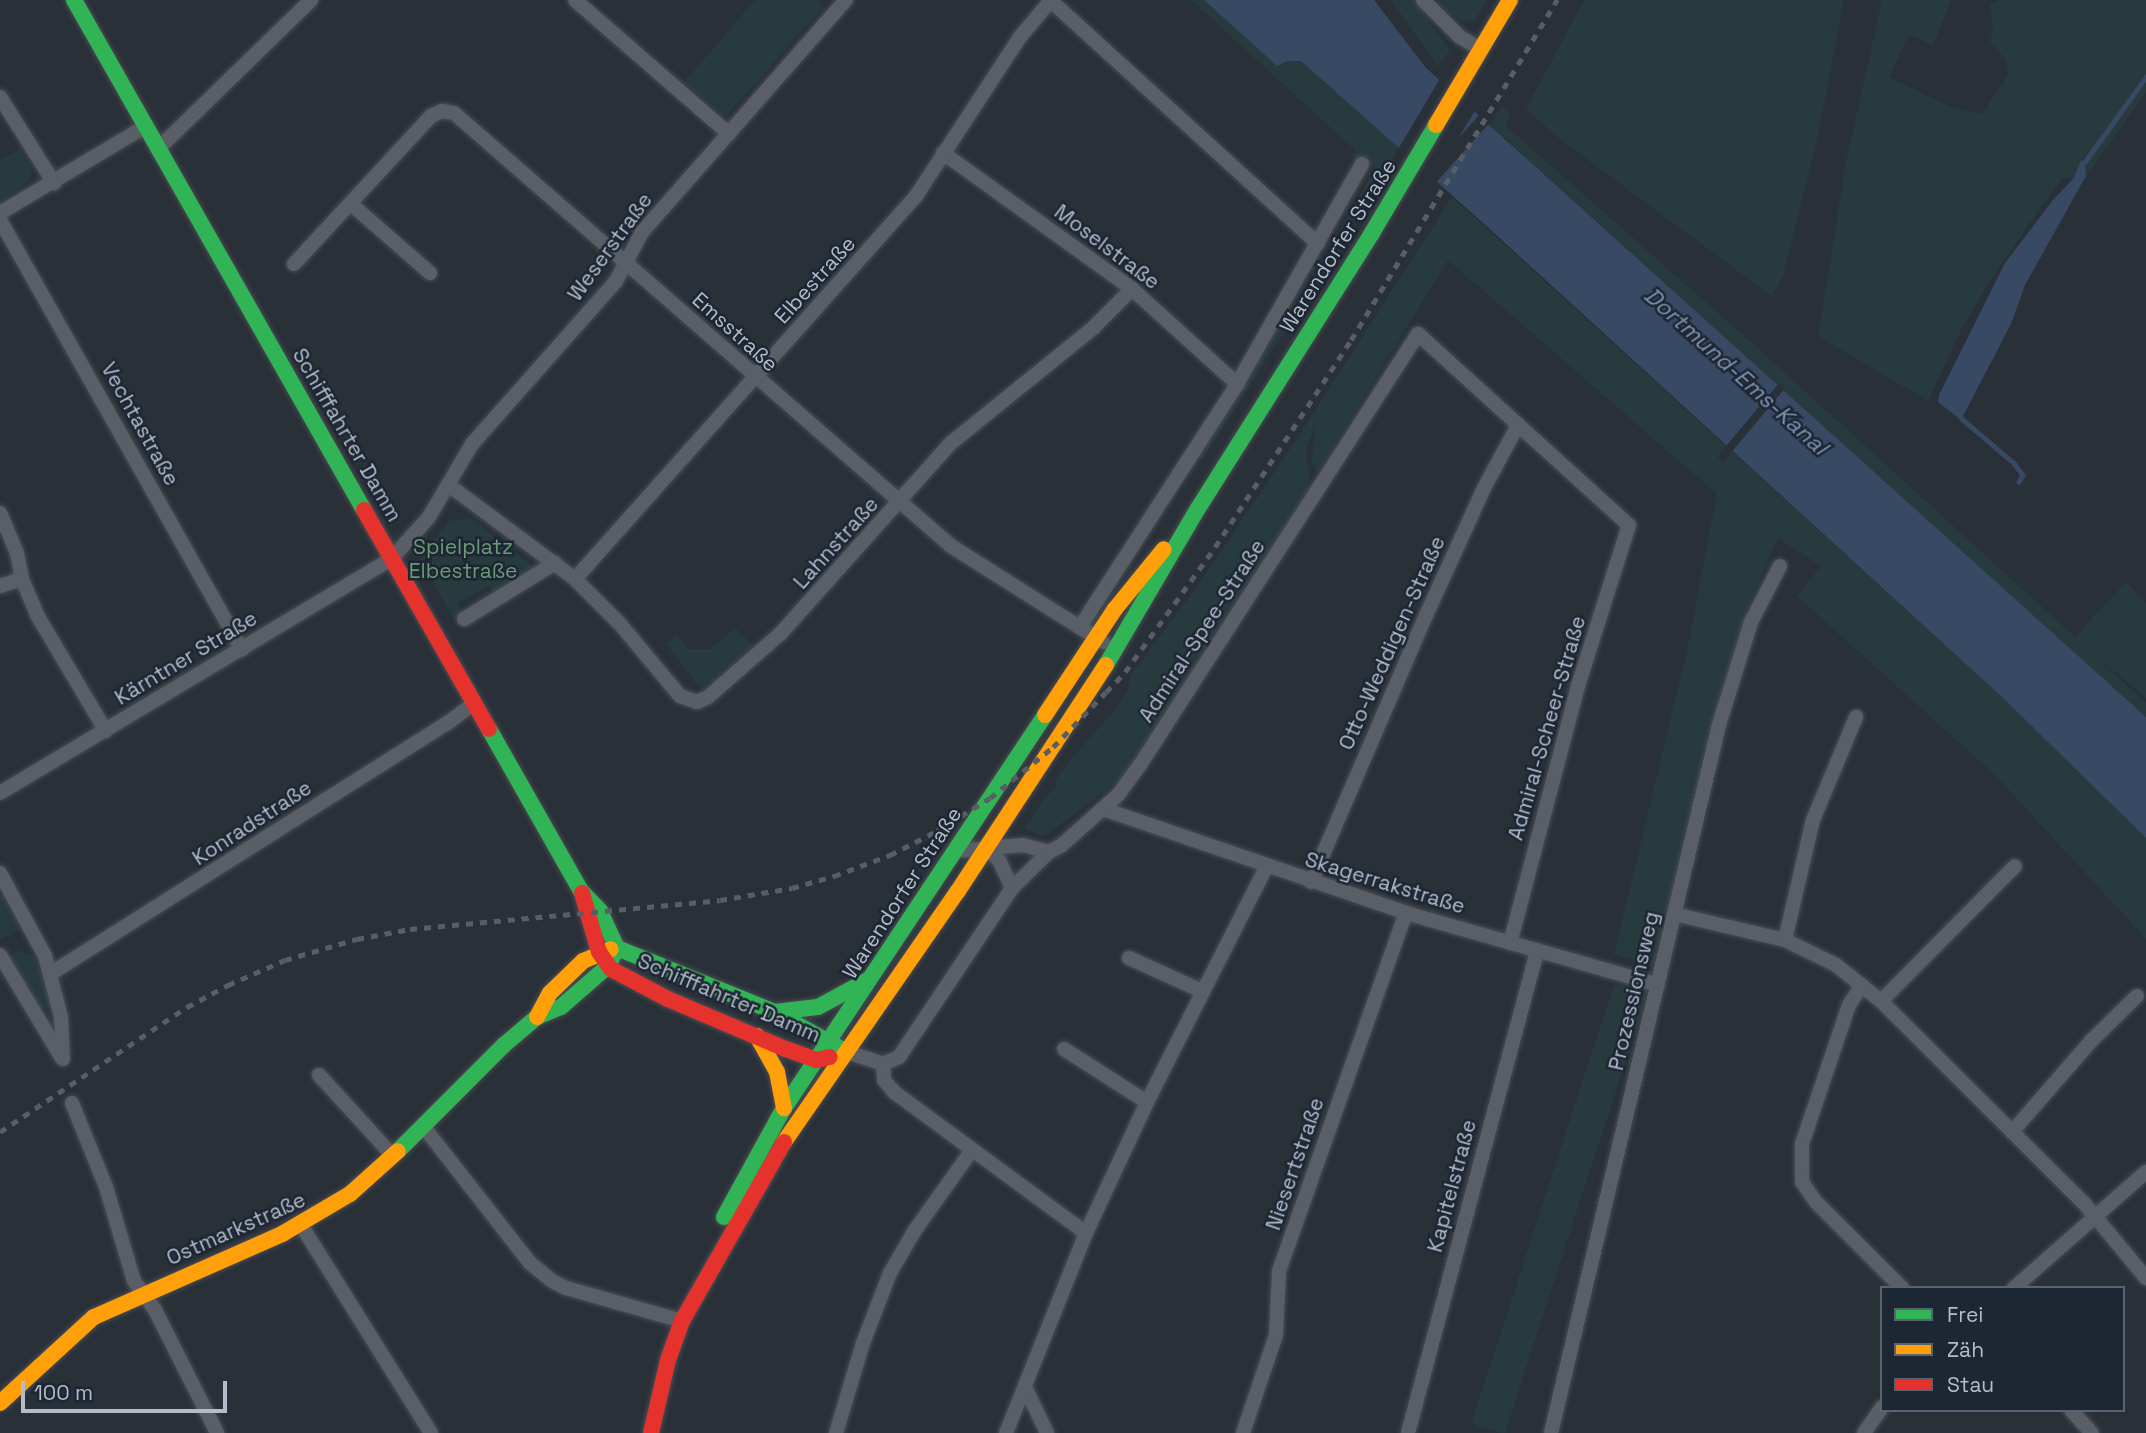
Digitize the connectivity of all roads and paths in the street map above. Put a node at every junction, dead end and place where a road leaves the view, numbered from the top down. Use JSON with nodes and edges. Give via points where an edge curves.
{"nodes":[{"id":1,"x":74,"y":0,"type":"edge"},
{"id":2,"x":311,"y":0,"type":"edge"},
{"id":3,"x":575,"y":0,"type":"edge"},
{"id":4,"x":1051,"y":0,"type":"edge"},
{"id":5,"x":1423,"y":0,"type":"edge"},
{"id":6,"x":1510,"y":0,"type":"edge"},
{"id":7,"x":840,"y":2,"type":"edge"},
{"id":8,"x":1481,"y":49,"type":"junction"},
{"id":9,"x":0,"y":97,"type":"edge"},
{"id":10,"x":146,"y":126,"type":"junction"},
{"id":11,"x":729,"y":134,"type":"junction"},
{"id":12,"x":159,"y":148,"type":"junction"},
{"id":13,"x":943,"y":153,"type":"junction"},
{"id":14,"x":1362,"y":164,"type":"dead end"},
{"id":15,"x":54,"y":183,"type":"junction"},
{"id":16,"x":351,"y":204,"type":"junction"},
{"id":17,"x":0,"y":213,"type":"edge"},
{"id":18,"x":0,"y":220,"type":"edge"},
{"id":19,"x":1318,"y":244,"type":"junction"},
{"id":20,"x":626,"y":263,"type":"junction"},
{"id":21,"x":294,"y":264,"type":"dead end"},
{"id":22,"x":430,"y":273,"type":"dead end"},
{"id":23,"x":1132,"y":289,"type":"junction"},
{"id":24,"x":755,"y":377,"type":"junction"},
{"id":25,"x":1237,"y":384,"type":"junction"},
{"id":26,"x":1518,"y":425,"type":"junction"},
{"id":27,"x":450,"y":486,"type":"junction"},
{"id":28,"x":900,"y":504,"type":"junction"},
{"id":29,"x":1197,"y":510,"type":"junction"},
{"id":30,"x":0,"y":513,"type":"edge"},
{"id":31,"x":392,"y":558,"type":"junction"},
{"id":32,"x":555,"y":563,"type":"junction"},
{"id":33,"x":1780,"y":566,"type":"dead end"},
{"id":34,"x":22,"y":579,"type":"junction"},
{"id":35,"x":575,"y":579,"type":"junction"},
{"id":36,"x":0,"y":586,"type":"edge"},
{"id":37,"x":464,"y":619,"type":"dead end"},
{"id":38,"x":1080,"y":627,"type":"junction"},
{"id":39,"x":1096,"y":638,"type":"junction"},
{"id":40,"x":242,"y":649,"type":"junction"},
{"id":41,"x":1115,"y":651,"type":"junction"},
{"id":42,"x":474,"y":703,"type":"junction"},
{"id":43,"x":1856,"y":717,"type":"dead end"},
{"id":44,"x":106,"y":731,"type":"junction"},
{"id":45,"x":0,"y":793,"type":"edge"},
{"id":46,"x":1102,"y":809,"type":"junction"},
{"id":47,"x":986,"y":848,"type":"junction"},
{"id":48,"x":956,"y":850,"type":"junction"},
{"id":49,"x":1049,"y":852,"type":"junction"},
{"id":50,"x":2015,"y":866,"type":"dead end"},
{"id":51,"x":1266,"y":867,"type":"junction"},
{"id":52,"x":0,"y":873,"type":"edge"},
{"id":53,"x":1311,"y":882,"type":"junction"},
{"id":54,"x":1012,"y":888,"type":"junction"},
{"id":55,"x":581,"y":891,"type":"junction"},
{"id":56,"x":1406,"y":913,"type":"junction"},
{"id":57,"x":1674,"y":914,"type":"junction"},
{"id":58,"x":1785,"y":940,"type":"junction"},
{"id":59,"x":1510,"y":943,"type":"junction"},
{"id":60,"x":617,"y":948,"type":"junction"},
{"id":61,"x":1537,"y":950,"type":"junction"},
{"id":62,"x":599,"y":952,"type":"junction"},
{"id":63,"x":0,"y":955,"type":"edge"},
{"id":64,"x":1129,"y":958,"type":"dead end"},
{"id":65,"x":608,"y":966,"type":"junction"},
{"id":66,"x":50,"y":974,"type":"junction"},
{"id":67,"x":871,"y":979,"type":"junction"},
{"id":68,"x":1658,"y":985,"type":"junction"},
{"id":69,"x":1862,"y":985,"type":"junction"},
{"id":70,"x":1202,"y":991,"type":"junction"},
{"id":71,"x":2137,"y":996,"type":"dead end"},
{"id":72,"x":1881,"y":1001,"type":"junction"},
{"id":73,"x":775,"y":1012,"type":"junction"},
{"id":74,"x":537,"y":1017,"type":"junction"},
{"id":75,"x":757,"y":1036,"type":"junction"},
{"id":76,"x":828,"y":1044,"type":"junction"},
{"id":77,"x":1064,"y":1049,"type":"dead end"},
{"id":78,"x":847,"y":1052,"type":"junction"},
{"id":79,"x":817,"y":1060,"type":"junction"},
{"id":80,"x":883,"y":1064,"type":"junction"},
{"id":81,"x":319,"y":1075,"type":"dead end"},
{"id":82,"x":72,"y":1102,"type":"dead end"},
{"id":83,"x":1147,"y":1102,"type":"junction"},
{"id":84,"x":784,"y":1108,"type":"junction"},
{"id":85,"x":423,"y":1126,"type":"junction"},
{"id":86,"x":2012,"y":1132,"type":"junction"},
{"id":87,"x":972,"y":1150,"type":"junction"},
{"id":88,"x":393,"y":1156,"type":"junction"},
{"id":89,"x":2146,"y":1172,"type":"edge"},
{"id":90,"x":2095,"y":1216,"type":"junction"},
{"id":91,"x":301,"y":1225,"type":"junction"},
{"id":92,"x":1087,"y":1233,"type":"junction"},
{"id":93,"x":2146,"y":1278,"type":"edge"},
{"id":94,"x":1900,"y":1286,"type":"edge"},
{"id":95,"x":2016,"y":1286,"type":"edge"},
{"id":96,"x":143,"y":1293,"type":"junction"},
{"id":97,"x":682,"y":1321,"type":"junction"},
{"id":98,"x":1026,"y":1389,"type":"junction"},
{"id":99,"x":0,"y":1403,"type":"edge"},
{"id":100,"x":1880,"y":1409,"type":"edge"},
{"id":101,"x":2073,"y":1412,"type":"edge"},
{"id":102,"x":217,"y":1433,"type":"edge"},
{"id":103,"x":431,"y":1433,"type":"edge"},
{"id":104,"x":651,"y":1433,"type":"edge"},
{"id":105,"x":836,"y":1433,"type":"edge"},
{"id":106,"x":1006,"y":1433,"type":"edge"},
{"id":107,"x":1047,"y":1433,"type":"edge"},
{"id":108,"x":1243,"y":1433,"type":"edge"},
{"id":109,"x":1408,"y":1433,"type":"edge"},
{"id":110,"x":1551,"y":1433,"type":"edge"},
{"id":111,"x":1864,"y":1433,"type":"edge"},
{"id":112,"x":2092,"y":1433,"type":"edge"}],
"edges":[{"from":1,"to":10,"type":"main road","name":"Schifffahrter Damm"},
{"from":2,"to":12,"type":"street"},
{"from":3,"to":11,"type":"street"},
{"from":4,"to":13,"type":"street","name":"Elbestraße","via":[[1020,37]]},
{"from":4,"to":19,"type":"street"},
{"from":5,"to":8,"type":"street","via":[[1460,37]]},
{"from":6,"to":8,"type":"main road","name":"Warendorfer Straße"},
{"from":7,"to":11,"type":"street","name":"Weserstraße"},
{"from":8,"to":29,"type":"main road","name":"Warendorfer Straße"},
{"from":9,"to":15,"type":"street"},
{"from":10,"to":12,"type":"main road","name":"Schifffahrter Damm"},
{"from":10,"to":15,"type":"street"},
{"from":11,"to":20,"type":"street","name":"Weserstraße","via":[[642,232]]},
{"from":12,"to":31,"type":"main road","name":"Schifffahrter Damm"},
{"from":13,"to":23,"type":"street","name":"Moselstraße"},
{"from":13,"to":24,"type":"street","name":"Elbestraße","via":[[882,237]]},
{"from":14,"to":19,"type":"street","name":"Warendorfer Straße"},
{"from":15,"to":17,"type":"street"},
{"from":16,"to":20,"type":"street","name":"Emsstraße","via":[[431,116],[442,111],[454,113]]},
{"from":16,"to":21,"type":"street","name":"Emsstraße"},
{"from":16,"to":22,"type":"street"},
{"from":18,"to":40,"type":"street","name":"Vechtastraße"},
{"from":19,"to":25,"type":"street","name":"Warendorfer Straße"},
{"from":20,"to":24,"type":"street","name":"Emsstraße"},
{"from":20,"to":27,"type":"street","name":"Weserstraße","via":[[598,302],[472,444]]},
{"from":23,"to":25,"type":"street","name":"Moselstraße"},
{"from":23,"to":28,"type":"street","name":"Lahnstraße","via":[[1094,327],[951,443]]},
{"from":24,"to":28,"type":"street","name":"Emsstraße"},
{"from":24,"to":35,"type":"street","name":"Elbestraße"},
{"from":25,"to":38,"type":"street","name":"Warendorfer Straße"},
{"from":26,"to":46,"type":"street","name":"Admiral-Spee-Straße","via":[[1418,334],[1140,765]]},
{"from":26,"to":53,"type":"street","name":"Otto-Weddigen-Straße","via":[[1423,622]]},
{"from":26,"to":59,"type":"street","name":"Admiral-Scheer-Straße","via":[[1629,525],[1578,686]]},
{"from":27,"to":31,"type":"street","name":"Weserstraße","via":[[417,533]]},
{"from":27,"to":32,"type":"street"},
{"from":28,"to":35,"type":"street","name":"Lahnstraße","via":[[758,656],[697,702],[680,696]]},
{"from":28,"to":38,"type":"street","name":"Emsstraße","via":[[951,546]]},
{"from":29,"to":39,"type":"main road","name":"Warendorfer Straße"},
{"from":29,"to":41,"type":"main road","name":"Warendorfer Straße"},
{"from":30,"to":34,"type":"street"},
{"from":31,"to":40,"type":"street","name":"Kärntner Straße"},
{"from":31,"to":42,"type":"main road","name":"Schifffahrter Damm"},
{"from":32,"to":35,"type":"street"},
{"from":32,"to":37,"type":"street"},
{"from":33,"to":57,"type":"street","name":"Prozessionsweg","via":[[1751,622],[1719,725]]},
{"from":34,"to":36,"type":"street"},
{"from":34,"to":44,"type":"street","via":[[37,615]]},
{"from":38,"to":39,"type":"street","name":"Emsstraße"},
{"from":39,"to":41,"type":"street","name":"Emsstraße"},
{"from":39,"to":48,"type":"main road","name":"Warendorfer Straße"},
{"from":40,"to":44,"type":"street","name":"Kärntner Straße"},
{"from":41,"to":47,"type":"main road","name":"Warendorfer Straße"},
{"from":42,"to":55,"type":"main road","name":"Schifffahrter Damm"},
{"from":42,"to":66,"type":"street","name":"Konradstraße"},
{"from":43,"to":58,"type":"street","via":[[1814,820]]},
{"from":44,"to":45,"type":"street","name":"Kärntner Straße"},
{"from":46,"to":49,"type":"street","name":"Admiral-Spee-Straße"},
{"from":46,"to":51,"type":"street","name":"Skagerrakstraße"},
{"from":47,"to":48,"type":"street"},
{"from":47,"to":49,"type":"street","via":[[1023,845]]},
{"from":47,"to":54,"type":"street","via":[[999,860]]},
{"from":47,"to":78,"type":"main road","name":"Warendorfer Straße"},
{"from":48,"to":67,"type":"main road","name":"Warendorfer Straße"},
{"from":49,"to":54,"type":"street"},
{"from":50,"to":72,"type":"street"},
{"from":51,"to":53,"type":"street","name":"Skagerrakstraße"},
{"from":51,"to":70,"type":"street"},
{"from":52,"to":66,"type":"street"},
{"from":53,"to":56,"type":"street","name":"Skagerrakstraße"},
{"from":54,"to":80,"type":"street","via":[[899,1057]]},
{"from":55,"to":60,"type":"main road","name":"Schifffahrter Damm","via":[[600,911]]},
{"from":55,"to":62,"type":"main road","name":"Schifffahrter Damm"},
{"from":56,"to":59,"type":"street","name":"Skagerrakstraße"},
{"from":56,"to":108,"type":"street","name":"Niesertstraße","via":[[1279,1271],[1276,1335]]},
{"from":57,"to":58,"type":"street"},
{"from":57,"to":68,"type":"street","name":"Prozessionsweg"},
{"from":58,"to":69,"type":"street","via":[[1836,965]]},
{"from":59,"to":61,"type":"street","name":"Skagerrakstraße"},
{"from":60,"to":62,"type":"main road","name":"Ostmarkstraße"},
{"from":60,"to":65,"type":"main road","name":"Ostmarkstraße"},
{"from":60,"to":73,"type":"main road","name":"Schifffahrter Damm"},
{"from":61,"to":68,"type":"street","name":"Skagerrakstraße"},
{"from":61,"to":109,"type":"street","name":"Kapitelstraße"},
{"from":62,"to":65,"type":"main road","name":"Schifffahrter Damm"},
{"from":62,"to":74,"type":"main road","name":"Ostmarkstraße","via":[[550,993]]},
{"from":63,"to":66,"type":"street","via":[[63,1059],[61,1017]]},
{"from":64,"to":70,"type":"street"},
{"from":65,"to":74,"type":"main road","name":"Ostmarkstraße","via":[[561,1007]]},
{"from":65,"to":75,"type":"main road","name":"Schifffahrter Damm","via":[[668,999]]},
{"from":67,"to":73,"type":"main road","via":[[818,1007]]},
{"from":67,"to":76,"type":"main road","name":"Warendorfer Straße"},
{"from":68,"to":110,"type":"street","name":"Prozessionsweg"},
{"from":69,"to":72,"type":"street"},
{"from":69,"to":94,"type":"street","via":[[1849,1005],[1802,1144],[1802,1182],[1816,1202]]},
{"from":70,"to":83,"type":"street"},
{"from":71,"to":86,"type":"street"},
{"from":72,"to":86,"type":"street"},
{"from":73,"to":76,"type":"main road","name":"Schifffahrter Damm"},
{"from":74,"to":85,"type":"main road","name":"Ostmarkstraße"},
{"from":75,"to":79,"type":"main road","name":"Schifffahrter Damm"},
{"from":75,"to":84,"type":"main road","via":[[777,1072]]},
{"from":76,"to":78,"type":"main road","name":"Schifffahrter Damm"},
{"from":76,"to":79,"type":"main road","name":"Warendorfer Straße"},
{"from":77,"to":83,"type":"street"},
{"from":78,"to":79,"type":"main road","name":"Schifffahrter Damm"},
{"from":78,"to":80,"type":"street"},
{"from":78,"to":97,"type":"main road","name":"Warendorfer Straße","via":[[781,1147]]},
{"from":79,"to":84,"type":"main road","name":"Warendorfer Straße"},
{"from":80,"to":87,"type":"street","via":[[884,1080],[894,1091]]},
{"from":81,"to":88,"type":"street"},
{"from":82,"to":96,"type":"street","via":[[106,1186],[130,1270]]},
{"from":83,"to":92,"type":"street"},
{"from":84,"to":97,"type":"main road","name":"Warendorfer Straße","via":[[713,1237],[683,1300]]},
{"from":85,"to":88,"type":"main road","name":"Ostmarkstraße"},
{"from":85,"to":97,"type":"street","via":[[515,1245],[545,1276],[566,1288]]},
{"from":86,"to":90,"type":"street"},
{"from":87,"to":92,"type":"street"},
{"from":87,"to":105,"type":"street","via":[[890,1273]]},
{"from":88,"to":91,"type":"main road","name":"Ostmarkstraße","via":[[350,1194]]},
{"from":89,"to":90,"type":"street"},
{"from":90,"to":93,"type":"street"},
{"from":90,"to":95,"type":"street"},
{"from":91,"to":96,"type":"main road","name":"Ostmarkstraße"},
{"from":91,"to":103,"type":"street"},
{"from":92,"to":98,"type":"street"},
{"from":96,"to":99,"type":"main road","name":"Ostmarkstraße","via":[[94,1317]]},
{"from":96,"to":102,"type":"street"},
{"from":97,"to":104,"type":"main road","name":"Warendorfer Straße"},
{"from":98,"to":106,"type":"street"},
{"from":98,"to":107,"type":"street"},
{"from":100,"to":111,"type":"street"},
{"from":101,"to":112,"type":"street"}]}
